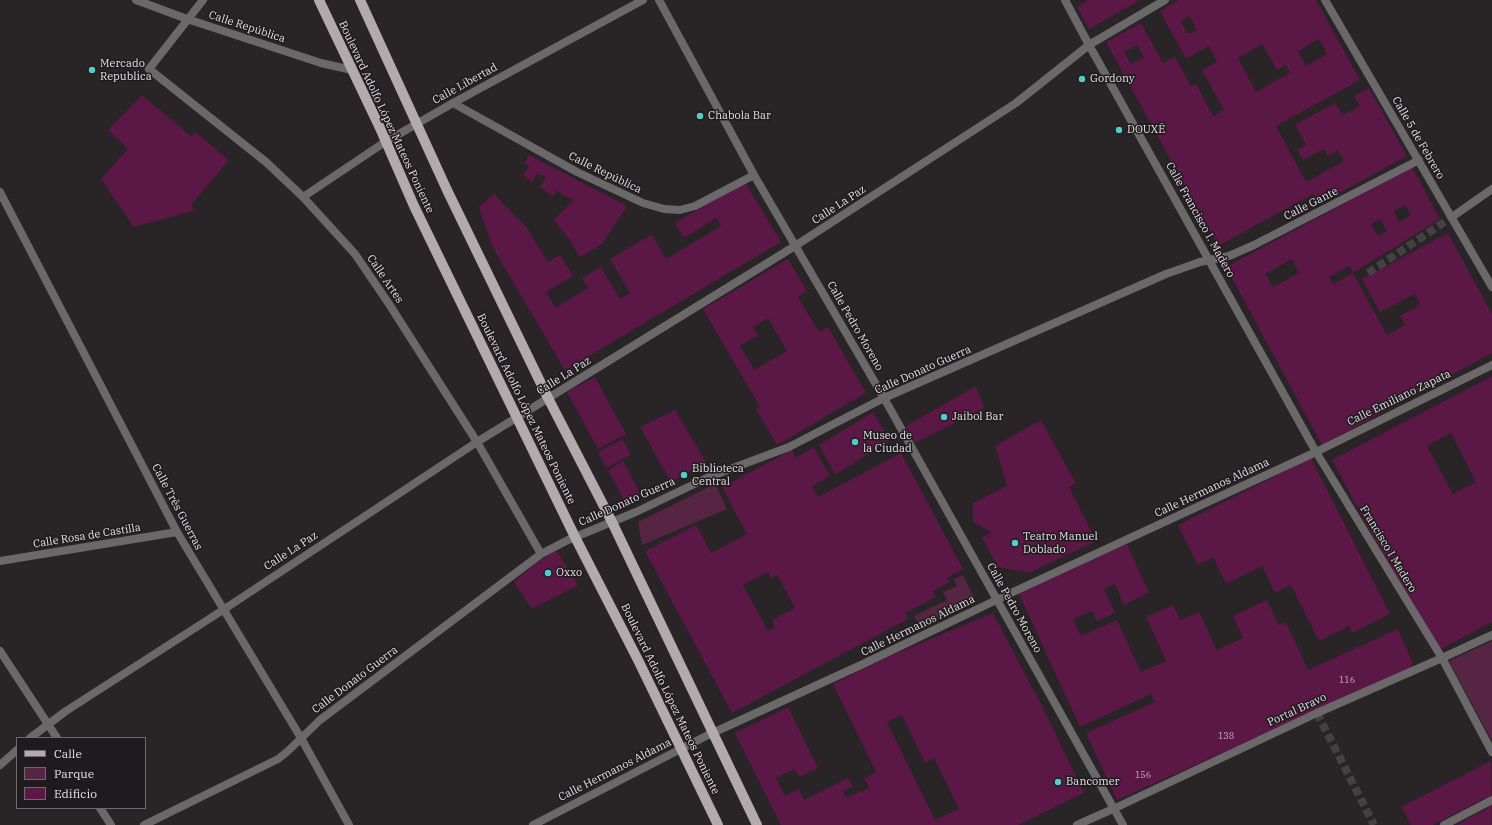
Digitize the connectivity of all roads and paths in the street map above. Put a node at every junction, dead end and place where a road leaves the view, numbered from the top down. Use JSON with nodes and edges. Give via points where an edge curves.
{"nodes":[{"id":1,"x":136,"y":0,"type":"edge"},
{"id":2,"x":203,"y":0,"type":"edge"},
{"id":3,"x":319,"y":0,"type":"edge"},
{"id":4,"x":360,"y":0,"type":"edge"},
{"id":5,"x":643,"y":0,"type":"edge"},
{"id":6,"x":659,"y":0,"type":"edge"},
{"id":7,"x":1065,"y":0,"type":"edge"},
{"id":8,"x":1165,"y":0,"type":"edge"},
{"id":9,"x":1325,"y":0,"type":"edge"},
{"id":10,"x":188,"y":19,"type":"junction"},
{"id":11,"x":1089,"y":46,"type":"junction"},
{"id":12,"x":352,"y":70,"type":"junction"},
{"id":13,"x":454,"y":103,"type":"junction"},
{"id":14,"x":417,"y":124,"type":"junction"},
{"id":15,"x":385,"y":142,"type":"junction"},
{"id":16,"x":1419,"y":160,"type":"junction"},
{"id":17,"x":754,"y":175,"type":"junction"},
{"id":18,"x":1492,"y":189,"type":"edge"},
{"id":19,"x":0,"y":192,"type":"edge"},
{"id":20,"x":303,"y":197,"type":"junction"},
{"id":21,"x":1452,"y":218,"type":"junction"},
{"id":22,"x":795,"y":246,"type":"junction"},
{"id":23,"x":1210,"y":261,"type":"junction"},
{"id":24,"x":1492,"y":287,"type":"edge"},
{"id":25,"x":1492,"y":365,"type":"edge"},
{"id":26,"x":548,"y":398,"type":"junction"},
{"id":27,"x":884,"y":398,"type":"junction"},
{"id":28,"x":518,"y":418,"type":"junction"},
{"id":29,"x":477,"y":442,"type":"junction"},
{"id":30,"x":1316,"y":452,"type":"junction"},
{"id":31,"x":612,"y":522,"type":"junction"},
{"id":32,"x":177,"y":532,"type":"junction"},
{"id":33,"x":575,"y":537,"type":"junction"},
{"id":34,"x":541,"y":554,"type":"junction"},
{"id":35,"x":0,"y":561,"type":"edge"},
{"id":36,"x":997,"y":600,"type":"junction"},
{"id":37,"x":223,"y":610,"type":"junction"},
{"id":38,"x":1492,"y":635,"type":"edge"},
{"id":39,"x":0,"y":651,"type":"edge"},
{"id":40,"x":1442,"y":658,"type":"junction"},
{"id":41,"x":48,"y":724,"type":"junction"},
{"id":42,"x":713,"y":732,"type":"junction"},
{"id":43,"x":31,"y":737,"type":"edge"},
{"id":44,"x":56,"y":737,"type":"edge"},
{"id":45,"x":301,"y":738,"type":"junction"},
{"id":46,"x":680,"y":749,"type":"junction"},
{"id":47,"x":16,"y":751,"type":"edge"},
{"id":48,"x":1492,"y":752,"type":"edge"},
{"id":49,"x":0,"y":765,"type":"edge"},
{"id":50,"x":1492,"y":800,"type":"edge"},
{"id":51,"x":101,"y":809,"type":"edge"},
{"id":52,"x":1113,"y":809,"type":"junction"},
{"id":53,"x":1446,"y":824,"type":"edge"},
{"id":54,"x":111,"y":825,"type":"edge"},
{"id":55,"x":144,"y":825,"type":"edge"},
{"id":56,"x":349,"y":825,"type":"edge"},
{"id":57,"x":533,"y":825,"type":"edge"},
{"id":58,"x":718,"y":825,"type":"edge"},
{"id":59,"x":757,"y":825,"type":"edge"},
{"id":60,"x":1077,"y":825,"type":"edge"},
{"id":61,"x":1123,"y":825,"type":"edge"}],
"edges":[{"from":1,"to":10,"type":"street","name":"Calle República"},
{"from":2,"to":10,"type":"street"},
{"from":3,"to":12,"type":"main road","name":"Boulevard Adolfo López Mateos Poniente"},
{"from":4,"to":14,"type":"main road"},
{"from":5,"to":13,"type":"street","name":"Calle Libertad"},
{"from":6,"to":17,"type":"street","name":"Calle Pedro Moreno"},
{"from":7,"to":11,"type":"street","name":"Calle Francisco I. Madero"},
{"from":8,"to":11,"type":"street","name":"Calle La Paz"},
{"from":9,"to":16,"type":"street","name":"Calle 5 de Febrero"},
{"from":10,"to":12,"type":"street","name":"Calle República","via":[[321,63]]},
{"from":10,"to":20,"type":"street","name":"Calle Artes","via":[[149,69],[266,162]]},
{"from":11,"to":22,"type":"street","name":"Calle La Paz","via":[[1016,103]]},
{"from":11,"to":23,"type":"street","name":"Calle Francisco I. Madero"},
{"from":12,"to":15,"type":"main road","name":"Boulevard Adolfo López Mateos Poniente"},
{"from":13,"to":14,"type":"street","name":"Calle Libertad"},
{"from":13,"to":17,"type":"street","name":"Calle República","via":[[577,172],[643,203],[664,209],[680,210],[695,206]]},
{"from":14,"to":15,"type":"street","name":"Calle Libertad"},
{"from":14,"to":26,"type":"main road"},
{"from":15,"to":20,"type":"street","name":"Calle Libertad"},
{"from":15,"to":28,"type":"main road","name":"Boulevard Adolfo López Mateos Poniente"},
{"from":16,"to":21,"type":"street","name":"Calle 5 de Febrero"},
{"from":16,"to":23,"type":"street","name":"Calle Gante","via":[[1254,245]]},
{"from":17,"to":22,"type":"street","name":"Calle Pedro Moreno"},
{"from":18,"to":21,"type":"street"},
{"from":19,"to":32,"type":"street","name":"Calle Três Guerras"},
{"from":20,"to":29,"type":"street","name":"Calle Artes","via":[[355,254]]},
{"from":21,"to":24,"type":"street","name":"Calle 5 de Febrero"},
{"from":22,"to":26,"type":"street","name":"Calle La Paz"},
{"from":22,"to":27,"type":"street","name":"Calle Pedro Moreno"},
{"from":23,"to":27,"type":"street","name":"Calle Donato Guerra","via":[[1166,274]]},
{"from":23,"to":30,"type":"street","name":"Calle Francisco I. Madero"},
{"from":25,"to":30,"type":"street","name":"Calle Emiliano Zapata"},
{"from":26,"to":28,"type":"street","name":"Calle La Paz"},
{"from":26,"to":31,"type":"main road"},
{"from":27,"to":31,"type":"street","name":"Calle Donato Guerra","via":[[789,447],[709,477]]},
{"from":27,"to":36,"type":"street","name":"Calle Pedro Moreno"},
{"from":28,"to":29,"type":"street","name":"Calle La Paz"},
{"from":28,"to":33,"type":"main road","name":"Boulevard Adolfo López Mateos Poniente"},
{"from":29,"to":34,"type":"street","name":"Calle Artes"},
{"from":29,"to":37,"type":"street","name":"Calle La Paz"},
{"from":30,"to":36,"type":"street","name":"Calle Hermanos Aldama"},
{"from":30,"to":40,"type":"street","name":"Francisco I Madero"},
{"from":31,"to":33,"type":"street","name":"Calle Donato Guerra"},
{"from":31,"to":42,"type":"main road"},
{"from":32,"to":35,"type":"street","name":"Calle Rosa de Castilla"},
{"from":32,"to":37,"type":"street","name":"Calle Três Guerras"},
{"from":33,"to":34,"type":"street","name":"Calle Donato Guerra"},
{"from":33,"to":46,"type":"main road","name":"Boulevard Adolfo López Mateos Poniente"},
{"from":34,"to":45,"type":"street","name":"Calle Donato Guerra","via":[[320,720]]},
{"from":36,"to":42,"type":"street","name":"Calle Hermanos Aldama"},
{"from":36,"to":52,"type":"street","name":"Calle Pedro Moreno"},
{"from":37,"to":41,"type":"street","name":"Calle La Paz"},
{"from":37,"to":45,"type":"street","name":"Calle Três Guerras"},
{"from":38,"to":40,"type":"street","name":"Portal Bravo"},
{"from":39,"to":41,"type":"street"},
{"from":40,"to":48,"type":"street","name":"Francisco I Madero"},
{"from":40,"to":52,"type":"street","name":"Portal Bravo","via":[[1317,713]]},
{"from":41,"to":43,"type":"street","name":"Calle La Paz"},
{"from":41,"to":44,"type":"street"},
{"from":42,"to":46,"type":"street","name":"Calle Hermanos Aldama"},
{"from":42,"to":59,"type":"main road"},
{"from":45,"to":55,"type":"street","name":"Calle Donato Guerra","via":[[278,759]]},
{"from":45,"to":56,"type":"street","name":"Calle Três Guerras"},
{"from":46,"to":57,"type":"street","name":"Calle Hermanos Aldama"},
{"from":46,"to":58,"type":"main road","name":"Boulevard Adolfo López Mateos Poniente"},
{"from":47,"to":49,"type":"street"},
{"from":50,"to":53,"type":"street"},
{"from":51,"to":54,"type":"street"},
{"from":52,"to":60,"type":"street","name":"Portal Bravo"},
{"from":52,"to":61,"type":"street","name":"Calle Pedro Moreno"}]}
